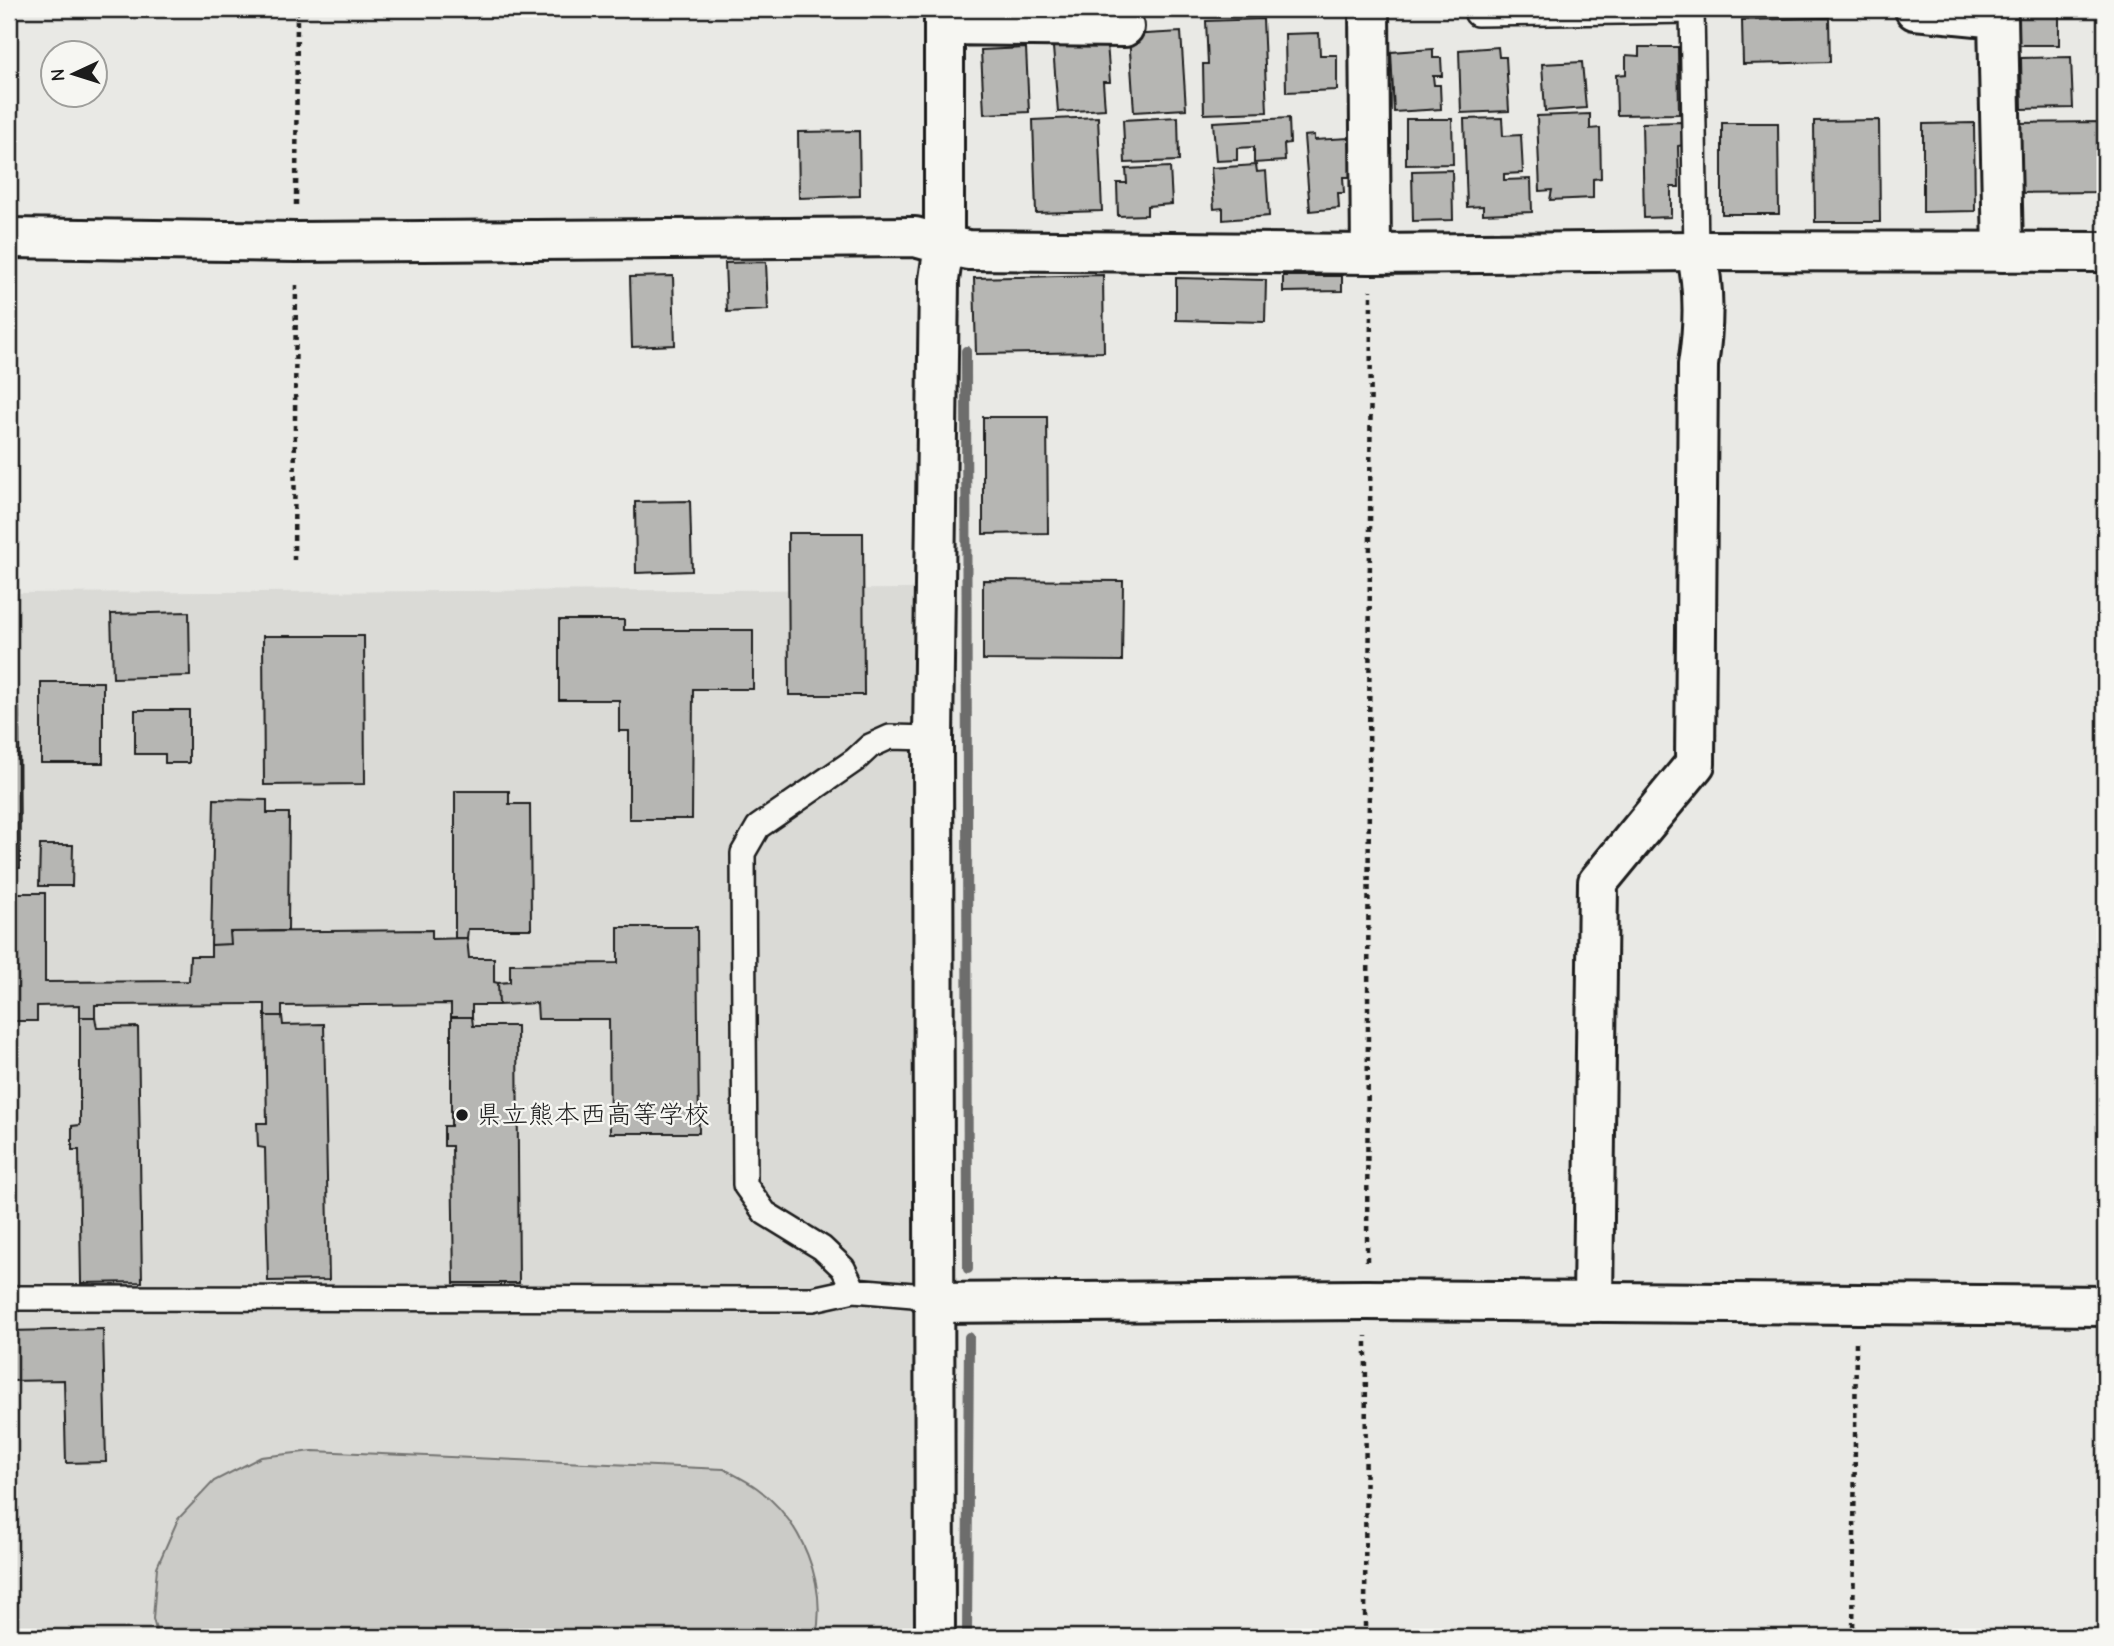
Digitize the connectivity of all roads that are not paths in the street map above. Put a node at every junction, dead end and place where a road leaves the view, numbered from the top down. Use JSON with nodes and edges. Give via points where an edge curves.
{"nodes":[{"id":1,"x":1369,"y":9,"type":"edge"},
{"id":2,"x":1692,"y":10,"type":"edge"},
{"id":3,"x":1915,"y":10,"type":"edge"},
{"id":4,"x":1477,"y":13,"type":"dead end"},
{"id":5,"x":944,"y":17,"type":"edge"},
{"id":6,"x":1124,"y":27,"type":"dead end"},
{"id":7,"x":9,"y":238,"type":"edge"},
{"id":8,"x":944,"y":245,"type":"junction"},
{"id":9,"x":1696,"y":251,"type":"junction"},
{"id":10,"x":2003,"y":252,"type":"junction"},
{"id":11,"x":2105,"y":252,"type":"edge"},
{"id":12,"x":1371,"y":254,"type":"junction"},
{"id":13,"x":933,"y":738,"type":"junction"},
{"id":14,"x":855,"y":1290,"type":"junction"},
{"id":15,"x":9,"y":1298,"type":"edge"},
{"id":16,"x":1593,"y":1302,"type":"junction"},
{"id":17,"x":933,"y":1303,"type":"junction"},
{"id":18,"x":2105,"y":1306,"type":"edge"},
{"id":19,"x":935,"y":1637,"type":"edge"}],
"edges":[{"from":1,"to":12,"type":"street"},
{"from":2,"to":4,"type":"lane"},
{"from":2,"to":9,"type":"lane"},
{"from":3,"to":10,"type":"street","via":[[1998,18]]},
{"from":5,"to":6,"type":"street"},
{"from":5,"to":8,"type":"street"},
{"from":7,"to":8,"type":"street","via":[[296,242],[915,237]]},
{"from":8,"to":12,"type":"street","via":[[968,250]]},
{"from":8,"to":13,"type":"street","via":[[939,279]]},
{"from":9,"to":10,"type":"street"},
{"from":9,"to":12,"type":"street"},
{"from":9,"to":16,"type":"street","via":[[1703,279],[1698,365],[1695,764],[1598,882]]},
{"from":10,"to":11,"type":"street"},
{"from":13,"to":14,"type":"lane","via":[[890,737],[870,746],[758,827],[743,853],[746,1185],[765,1213],[822,1248],[843,1268]]},
{"from":13,"to":17,"type":"street"},
{"from":14,"to":15,"type":"lane","via":[[813,1299]]},
{"from":14,"to":17,"type":"lane","via":[[913,1295]]},
{"from":16,"to":17,"type":"street"},
{"from":16,"to":18,"type":"street"},
{"from":17,"to":19,"type":"street"}]}
